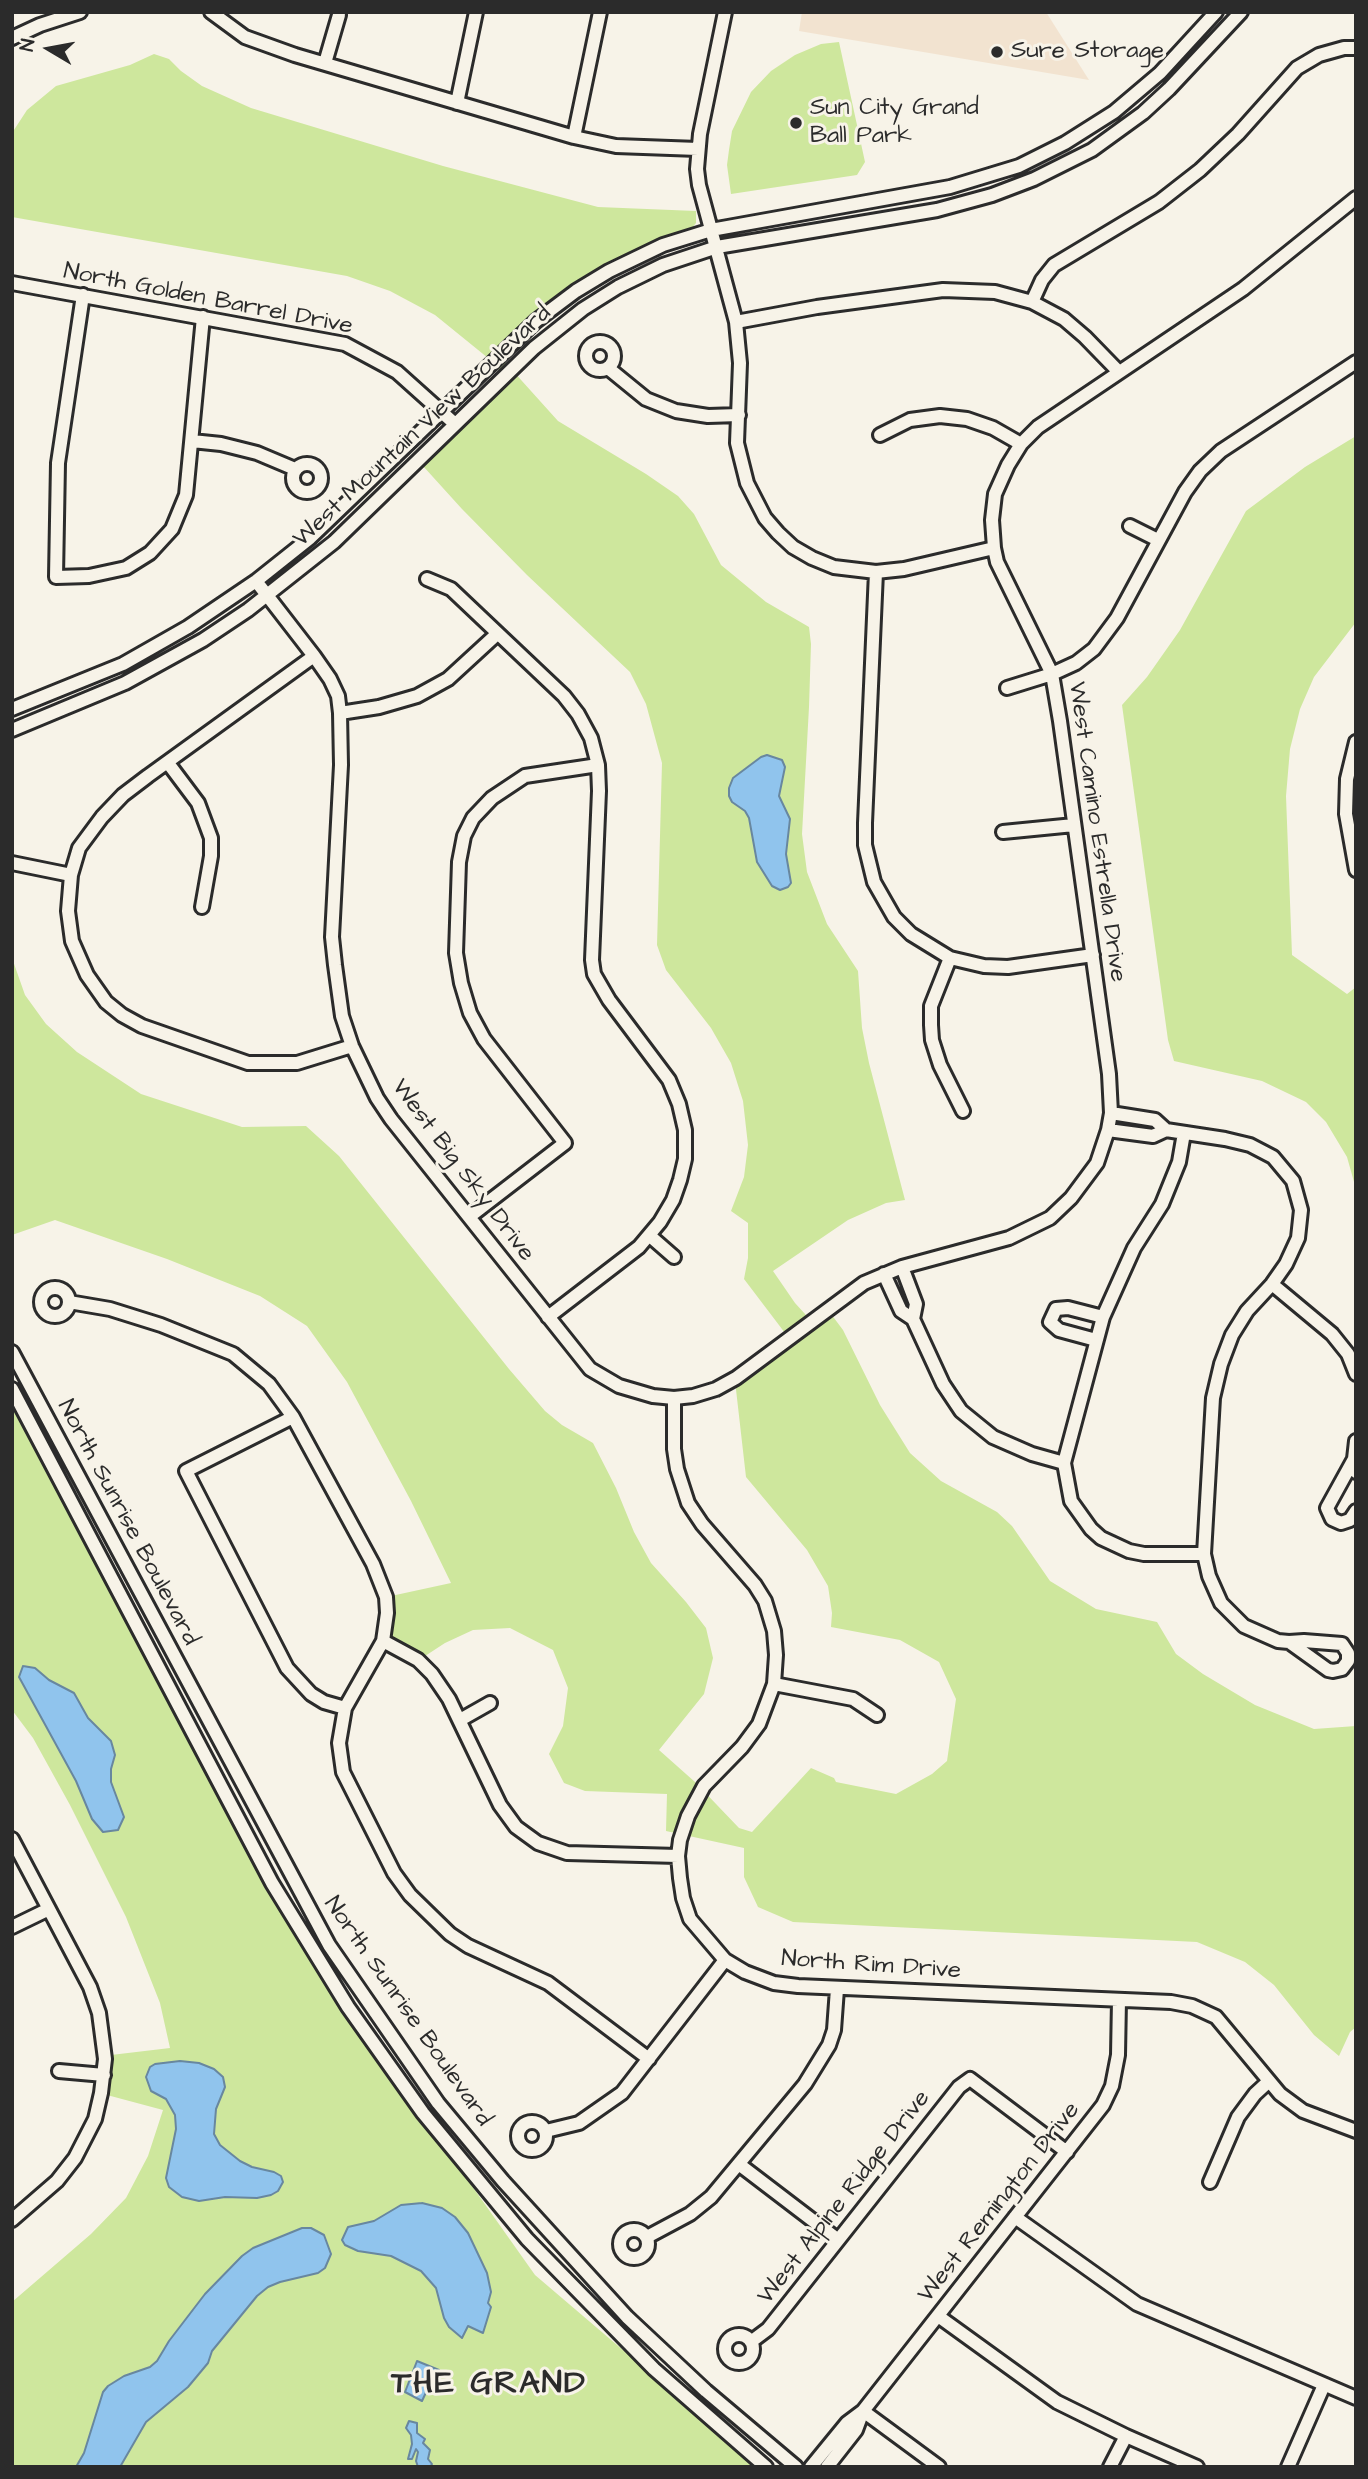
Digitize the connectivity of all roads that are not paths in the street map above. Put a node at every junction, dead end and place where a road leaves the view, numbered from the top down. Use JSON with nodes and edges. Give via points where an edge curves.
{"nodes":[{"id":1,"x":80,"y":12,"type":"edge"},
{"id":2,"x":211,"y":12,"type":"edge"},
{"id":3,"x":476,"y":12,"type":"edge"},
{"id":4,"x":600,"y":12,"type":"edge"},
{"id":5,"x":725,"y":12,"type":"edge"},
{"id":6,"x":1216,"y":12,"type":"edge"},
{"id":7,"x":1241,"y":12,"type":"edge"},
{"id":8,"x":339,"y":15,"type":"dead end"},
{"id":9,"x":37,"y":19,"type":"edge"},
{"id":10,"x":12,"y":38,"type":"edge"},
{"id":11,"x":1356,"y":48,"type":"edge"},
{"id":12,"x":326,"y":63,"type":"junction"},
{"id":13,"x":457,"y":103,"type":"junction"},
{"id":14,"x":575,"y":137,"type":"junction"},
{"id":15,"x":698,"y":149,"type":"junction"},
{"id":16,"x":1019,"y":166,"type":"junction"},
{"id":17,"x":1026,"y":182,"type":"junction"},
{"id":18,"x":1356,"y":198,"type":"edge"},
{"id":19,"x":714,"y":238,"type":"junction"},
{"id":20,"x":12,"y":283,"type":"edge"},
{"id":21,"x":83,"y":295,"type":"junction"},
{"id":22,"x":1032,"y":302,"type":"junction"},
{"id":23,"x":203,"y":317,"type":"junction"},
{"id":24,"x":736,"y":322,"type":"junction"},
{"id":25,"x":1356,"y":362,"type":"edge"},
{"id":26,"x":608,"y":368,"type":"dead end"},
{"id":27,"x":1119,"y":372,"type":"junction"},
{"id":28,"x":442,"y":411,"type":"junction"},
{"id":29,"x":738,"y":415,"type":"junction"},
{"id":30,"x":455,"y":424,"type":"junction"},
{"id":31,"x":880,"y":435,"type":"dead end"},
{"id":32,"x":192,"y":441,"type":"junction"},
{"id":33,"x":1021,"y":444,"type":"junction"},
{"id":34,"x":295,"y":470,"type":"dead end"},
{"id":35,"x":1130,"y":526,"type":"dead end"},
{"id":36,"x":1158,"y":540,"type":"junction"},
{"id":37,"x":993,"y":548,"type":"junction"},
{"id":38,"x":876,"y":572,"type":"junction"},
{"id":39,"x":427,"y":579,"type":"dead end"},
{"id":40,"x":256,"y":581,"type":"junction"},
{"id":41,"x":267,"y":595,"type":"junction"},
{"id":42,"x":497,"y":634,"type":"junction"},
{"id":43,"x":314,"y":656,"type":"junction"},
{"id":44,"x":1052,"y":674,"type":"junction"},
{"id":45,"x":1007,"y":688,"type":"dead end"},
{"id":46,"x":12,"y":709,"type":"edge"},
{"id":47,"x":340,"y":713,"type":"junction"},
{"id":48,"x":12,"y":730,"type":"edge"},
{"id":49,"x":1356,"y":742,"type":"edge"},
{"id":50,"x":168,"y":763,"type":"junction"},
{"id":51,"x":598,"y":765,"type":"junction"},
{"id":52,"x":1074,"y":825,"type":"junction"},
{"id":53,"x":1003,"y":832,"type":"dead end"},
{"id":54,"x":12,"y":863,"type":"edge"},
{"id":55,"x":1356,"y":870,"type":"edge"},
{"id":56,"x":71,"y":875,"type":"junction"},
{"id":57,"x":202,"y":907,"type":"dead end"},
{"id":58,"x":1093,"y":955,"type":"junction"},
{"id":59,"x":950,"y":958,"type":"junction"},
{"id":60,"x":352,"y":1046,"type":"junction"},
{"id":61,"x":963,"y":1111,"type":"dead end"},
{"id":62,"x":1111,"y":1113,"type":"junction"},
{"id":63,"x":1108,"y":1130,"type":"junction"},
{"id":64,"x":1166,"y":1130,"type":"junction"},
{"id":65,"x":1184,"y":1133,"type":"junction"},
{"id":66,"x":469,"y":1217,"type":"junction"},
{"id":67,"x":650,"y":1236,"type":"junction"},
{"id":68,"x":674,"y":1257,"type":"dead end"},
{"id":69,"x":901,"y":1267,"type":"junction"},
{"id":70,"x":884,"y":1274,"type":"junction"},
{"id":71,"x":1272,"y":1284,"type":"junction"},
{"id":72,"x":69,"y":1302,"type":"dead end"},
{"id":73,"x":548,"y":1317,"type":"junction"},
{"id":74,"x":1102,"y":1317,"type":"junction"},
{"id":75,"x":913,"y":1319,"type":"junction"},
{"id":76,"x":1096,"y":1340,"type":"junction"},
{"id":77,"x":12,"y":1352,"type":"edge"},
{"id":78,"x":1356,"y":1374,"type":"edge"},
{"id":79,"x":12,"y":1389,"type":"edge"},
{"id":80,"x":674,"y":1398,"type":"junction"},
{"id":81,"x":293,"y":1417,"type":"junction"},
{"id":82,"x":1356,"y":1440,"type":"edge"},
{"id":83,"x":1064,"y":1462,"type":"junction"},
{"id":84,"x":1355,"y":1465,"type":"edge"},
{"id":85,"x":1356,"y":1511,"type":"edge"},
{"id":86,"x":1204,"y":1554,"type":"junction"},
{"id":87,"x":383,"y":1641,"type":"junction"},
{"id":88,"x":1289,"y":1642,"type":"dead end"},
{"id":89,"x":774,"y":1684,"type":"junction"},
{"id":90,"x":490,"y":1703,"type":"dead end"},
{"id":91,"x":345,"y":1708,"type":"junction"},
{"id":92,"x":877,"y":1715,"type":"dead end"},
{"id":93,"x":460,"y":1720,"type":"junction"},
{"id":94,"x":12,"y":1839,"type":"edge"},
{"id":95,"x":678,"y":1856,"type":"junction"},
{"id":96,"x":17,"y":1862,"type":"edge"},
{"id":97,"x":49,"y":1909,"type":"junction"},
{"id":98,"x":12,"y":1927,"type":"edge"},
{"id":99,"x":725,"y":1961,"type":"junction"},
{"id":100,"x":837,"y":1989,"type":"junction"},
{"id":101,"x":1119,"y":2000,"type":"junction"},
{"id":102,"x":649,"y":2059,"type":"junction"},
{"id":103,"x":59,"y":2071,"type":"dead end"},
{"id":104,"x":104,"y":2075,"type":"junction"},
{"id":105,"x":1268,"y":2082,"type":"junction"},
{"id":106,"x":1356,"y":2131,"type":"edge"},
{"id":107,"x":546,"y":2132,"type":"dead end"},
{"id":108,"x":1067,"y":2152,"type":"junction"},
{"id":109,"x":740,"y":2165,"type":"junction"},
{"id":110,"x":1210,"y":2182,"type":"dead end"},
{"id":111,"x":1015,"y":2217,"type":"junction"},
{"id":112,"x":12,"y":2220,"type":"edge"},
{"id":113,"x":647,"y":2237,"type":"dead end"},
{"id":114,"x":837,"y":2239,"type":"junction"},
{"id":115,"x":938,"y":2316,"type":"junction"},
{"id":116,"x":752,"y":2342,"type":"dead end"},
{"id":117,"x":1324,"y":2385,"type":"junction"},
{"id":118,"x":1356,"y":2398,"type":"edge"},
{"id":119,"x":863,"y":2411,"type":"junction"},
{"id":120,"x":1126,"y":2437,"type":"junction"},
{"id":121,"x":766,"y":2467,"type":"edge"},
{"id":122,"x":796,"y":2467,"type":"edge"},
{"id":123,"x":811,"y":2467,"type":"edge"},
{"id":124,"x":827,"y":2467,"type":"edge"},
{"id":125,"x":939,"y":2467,"type":"edge"},
{"id":126,"x":1110,"y":2467,"type":"edge"},
{"id":127,"x":1197,"y":2467,"type":"edge"},
{"id":128,"x":1289,"y":2467,"type":"edge"}],
"edges":[{"from":1,"to":9,"type":"street"},
{"from":2,"to":12,"type":"street","via":[[245,37]]},
{"from":3,"to":13,"type":"street"},
{"from":4,"to":14,"type":"street"},
{"from":5,"to":15,"type":"street"},
{"from":6,"to":16,"type":"street","name":"West Mountain View Boulevard","via":[[1160,73],[1114,112]]},
{"from":7,"to":17,"type":"street","name":"West Mountain View Boulevard","via":[[1143,113],[1092,149]]},
{"from":8,"to":12,"type":"street"},
{"from":9,"to":10,"type":"street"},
{"from":11,"to":22,"type":"street","via":[[1319,55],[1297,68],[1200,170],[1159,202],[1054,265]]},
{"from":12,"to":13,"type":"street"},
{"from":13,"to":14,"type":"street"},
{"from":14,"to":15,"type":"street","via":[[616,146]]},
{"from":15,"to":19,"type":"street","via":[[699,185]]},
{"from":16,"to":17,"type":"street"},
{"from":16,"to":19,"type":"street","name":"West Mountain View Boulevard","via":[[950,187]]},
{"from":17,"to":19,"type":"street","name":"West Mountain View Boulevard","via":[[937,210]]},
{"from":18,"to":27,"type":"street","name":"West Camino Estrella Drive","via":[[1243,289]]},
{"from":19,"to":24,"type":"street"},
{"from":19,"to":28,"type":"street","name":"West Mountain View Boulevard","via":[[663,245],[576,291],[513,341]]},
{"from":19,"to":30,"type":"street","name":"West Mountain View Boulevard","via":[[583,309],[534,348]]},
{"from":20,"to":21,"type":"street","name":"North Golden Barrel Drive"},
{"from":21,"to":23,"type":"street","name":"North Golden Barrel Drive"},
{"from":21,"to":32,"type":"street","via":[[58,463],[56,577],[126,568],[156,547],[180,514]]},
{"from":22,"to":24,"type":"street","via":[[995,292],[943,290]]},
{"from":22,"to":27,"type":"street","via":[[1064,319]]},
{"from":23,"to":28,"type":"street","name":"North Golden Barrel Drive","via":[[345,344],[397,372]]},
{"from":23,"to":32,"type":"street"},
{"from":24,"to":29,"type":"street"},
{"from":25,"to":36,"type":"street","via":[[1221,451],[1185,492]]},
{"from":26,"to":29,"type":"street","via":[[646,399],[676,411]]},
{"from":27,"to":33,"type":"street","name":"West Camino Estrella Drive","via":[[1038,427]]},
{"from":28,"to":30,"type":"street","name":"North Golden Barrel Drive"},
{"from":28,"to":40,"type":"street","name":"West Mountain View Boulevard","via":[[310,538]]},
{"from":29,"to":38,"type":"street","via":[[737,443],[747,483],[765,518],[793,547],[812,558],[834,567]]},
{"from":30,"to":41,"type":"street","name":"West Mountain View Boulevard","via":[[334,542]]},
{"from":31,"to":33,"type":"street","via":[[910,420],[940,416],[967,418]]},
{"from":32,"to":34,"type":"street","via":[[257,453]]},
{"from":33,"to":37,"type":"street","name":"West Camino Estrella Drive","via":[[995,495]]},
{"from":35,"to":36,"type":"street"},
{"from":36,"to":44,"type":"street","via":[[1117,618],[1094,649]]},
{"from":37,"to":38,"type":"street"},
{"from":37,"to":44,"type":"street","name":"West Camino Estrella Drive"},
{"from":38,"to":59,"type":"street","via":[[865,845],[874,882],[894,917],[911,934]]},
{"from":39,"to":42,"type":"street","via":[[451,590]]},
{"from":40,"to":41,"type":"street","name":"West Big Sky Drive"},
{"from":40,"to":46,"type":"street","name":"West Mountain View Boulevard","via":[[123,664]]},
{"from":41,"to":43,"type":"street","name":"West Big Sky Drive"},
{"from":41,"to":48,"type":"street","name":"West Mountain View Boulevard","via":[[150,670]]},
{"from":42,"to":47,"type":"street","via":[[455,674],[417,696]]},
{"from":42,"to":51,"type":"street","via":[[578,714]]},
{"from":43,"to":47,"type":"street","name":"West Big Sky Drive","via":[[338,696]]},
{"from":43,"to":50,"type":"street"},
{"from":44,"to":45,"type":"street"},
{"from":44,"to":52,"type":"street","name":"West Camino Estrella Drive"},
{"from":47,"to":60,"type":"street","name":"West Big Sky Drive","via":[[332,937],[342,1016]]},
{"from":49,"to":55,"type":"street","via":[[1346,814]]},
{"from":50,"to":56,"type":"street","via":[[123,795],[94,825],[79,848]]},
{"from":50,"to":57,"type":"street","via":[[198,803],[211,838]]},
{"from":51,"to":66,"type":"street","via":[[525,776],[492,798],[464,836],[456,953],[470,1013],[484,1039],[565,1143]]},
{"from":51,"to":67,"type":"street","via":[[594,974],[669,1080],[685,1130],[685,1159],[673,1199]]},
{"from":52,"to":53,"type":"street"},
{"from":52,"to":58,"type":"street","name":"West Camino Estrella Drive"},
{"from":54,"to":56,"type":"street"},
{"from":56,"to":60,"type":"street","via":[[68,911],[72,941],[87,975],[122,1015],[183,1042],[248,1063],[297,1063]]},
{"from":58,"to":59,"type":"street","via":[[1008,967]]},
{"from":58,"to":62,"type":"street","name":"West Camino Estrella Drive"},
{"from":59,"to":61,"type":"street","via":[[931,1006],[932,1040]]},
{"from":60,"to":66,"type":"street","name":"West Big Sky Drive","via":[[391,1119]]},
{"from":62,"to":63,"type":"street","name":"West Camino Estrella Drive"},
{"from":62,"to":64,"type":"street","via":[[1155,1120]]},
{"from":63,"to":64,"type":"street","via":[[1153,1136]]},
{"from":63,"to":69,"type":"street","name":"West Camino Estrella Drive","via":[[1097,1163],[1050,1218],[1009,1238]]},
{"from":64,"to":65,"type":"street"},
{"from":65,"to":71,"type":"street","via":[[1250,1146],[1273,1157],[1293,1181],[1301,1210],[1298,1238]]},
{"from":65,"to":74,"type":"street","via":[[1163,1204],[1134,1248]]},
{"from":66,"to":73,"type":"street","name":"West Big Sky Drive"},
{"from":67,"to":68,"type":"street"},
{"from":67,"to":73,"type":"street"},
{"from":69,"to":70,"type":"street","name":"West Camino Estrella Drive"},
{"from":69,"to":75,"type":"street","via":[[916,1304]]},
{"from":70,"to":75,"type":"street","via":[[901,1311]]},
{"from":70,"to":80,"type":"street","name":"West Camino Estrella Drive","via":[[845,1296],[736,1378],[716,1389]]},
{"from":71,"to":78,"type":"street","via":[[1332,1334],[1348,1353]]},
{"from":71,"to":86,"type":"street","via":[[1242,1319],[1221,1364],[1213,1398]]},
{"from":72,"to":81,"type":"street","via":[[161,1325],[233,1354],[269,1384]]},
{"from":73,"to":80,"type":"street","name":"West Big Sky Drive","via":[[580,1359],[604,1378],[637,1393]]},
{"from":74,"to":76,"type":"street"},
{"from":74,"to":76,"type":"street","via":[[1056,1309],[1050,1322],[1059,1330]]},
{"from":75,"to":83,"type":"street","via":[[943,1384],[972,1422],[1010,1446]]},
{"from":76,"to":83,"type":"street"},
{"from":77,"to":122,"type":"street","name":"North Sunrise Boulevard","via":[[329,1945],[438,2103],[628,2317]]},
{"from":79,"to":121,"type":"street","name":"North Sunrise Boulevard","via":[[272,1883],[362,2027],[423,2113],[527,2239],[654,2369]]},
{"from":80,"to":89,"type":"street","name":"North Rim Drive","via":[[674,1449],[682,1486],[702,1524],[765,1601],[774,1631]]},
{"from":81,"to":87,"type":"street","via":[[373,1564],[386,1597]]},
{"from":81,"to":91,"type":"street","via":[[186,1471],[287,1668],[311,1694]]},
{"from":82,"to":84,"type":"street"},
{"from":83,"to":86,"type":"street","via":[[1071,1501],[1101,1538],[1144,1554]]},
{"from":84,"to":85,"type":"street","via":[[1327,1508],[1332,1519],[1341,1523]]},
{"from":86,"to":88,"type":"street","via":[[1221,1603],[1244,1626]]},
{"from":87,"to":91,"type":"street"},
{"from":87,"to":93,"type":"street","via":[[418,1660],[432,1674]]},
{"from":89,"to":92,"type":"street","via":[[853,1699]]},
{"from":89,"to":95,"type":"street","name":"North Rim Drive","via":[[759,1724],[694,1802]]},
{"from":90,"to":93,"type":"street"},
{"from":91,"to":102,"type":"street","via":[[339,1743],[343,1772],[394,1873],[410,1895],[450,1934],[548,1983]]},
{"from":93,"to":95,"type":"street","via":[[500,1805],[516,1827],[538,1843],[567,1853]]},
{"from":94,"to":96,"type":"street"},
{"from":95,"to":99,"type":"street","name":"North Rim Drive","via":[[690,1919]]},
{"from":96,"to":97,"type":"street"},
{"from":97,"to":98,"type":"street"},
{"from":97,"to":104,"type":"street","via":[[99,2013]]},
{"from":99,"to":100,"type":"street","name":"North Rim Drive","via":[[774,1983]]},
{"from":99,"to":102,"type":"street"},
{"from":100,"to":101,"type":"street","name":"North Rim Drive"},
{"from":100,"to":109,"type":"street","via":[[834,2030],[822,2059]]},
{"from":101,"to":105,"type":"street","name":"North Rim Drive","via":[[1171,2002],[1216,2017]]},
{"from":101,"to":108,"type":"street","name":"West Remington Drive","via":[[1120,2035],[1112,2086]]},
{"from":102,"to":107,"type":"street","via":[[622,2093],[605,2106],[579,2123]]},
{"from":103,"to":104,"type":"street"},
{"from":104,"to":112,"type":"street","via":[[95,2119],[75,2158],[57,2181]]},
{"from":105,"to":106,"type":"street","name":"North Rim Drive","via":[[1303,2110]]},
{"from":105,"to":110,"type":"street","via":[[1238,2117]]},
{"from":108,"to":111,"type":"street","name":"West Remington Drive"},
{"from":108,"to":114,"type":"street","name":"West Alpine Ridge Drive","via":[[970,2079]]},
{"from":109,"to":113,"type":"street","via":[[690,2214]]},
{"from":109,"to":114,"type":"street"},
{"from":111,"to":115,"type":"street","name":"West Remington Drive"},
{"from":111,"to":117,"type":"street","via":[[1137,2304]]},
{"from":114,"to":116,"type":"street","name":"West Alpine Ridge Drive","via":[[768,2329]]},
{"from":115,"to":119,"type":"street","name":"West Remington Drive"},
{"from":115,"to":120,"type":"street","via":[[1057,2402]]},
{"from":117,"to":118,"type":"street"},
{"from":117,"to":128,"type":"street"},
{"from":119,"to":123,"type":"street","name":"West Remington Drive","via":[[847,2423]]},
{"from":119,"to":124,"type":"street","name":"West Remington Drive","via":[[856,2430]]},
{"from":119,"to":125,"type":"street"},
{"from":120,"to":126,"type":"street"},
{"from":120,"to":127,"type":"street"}]}
